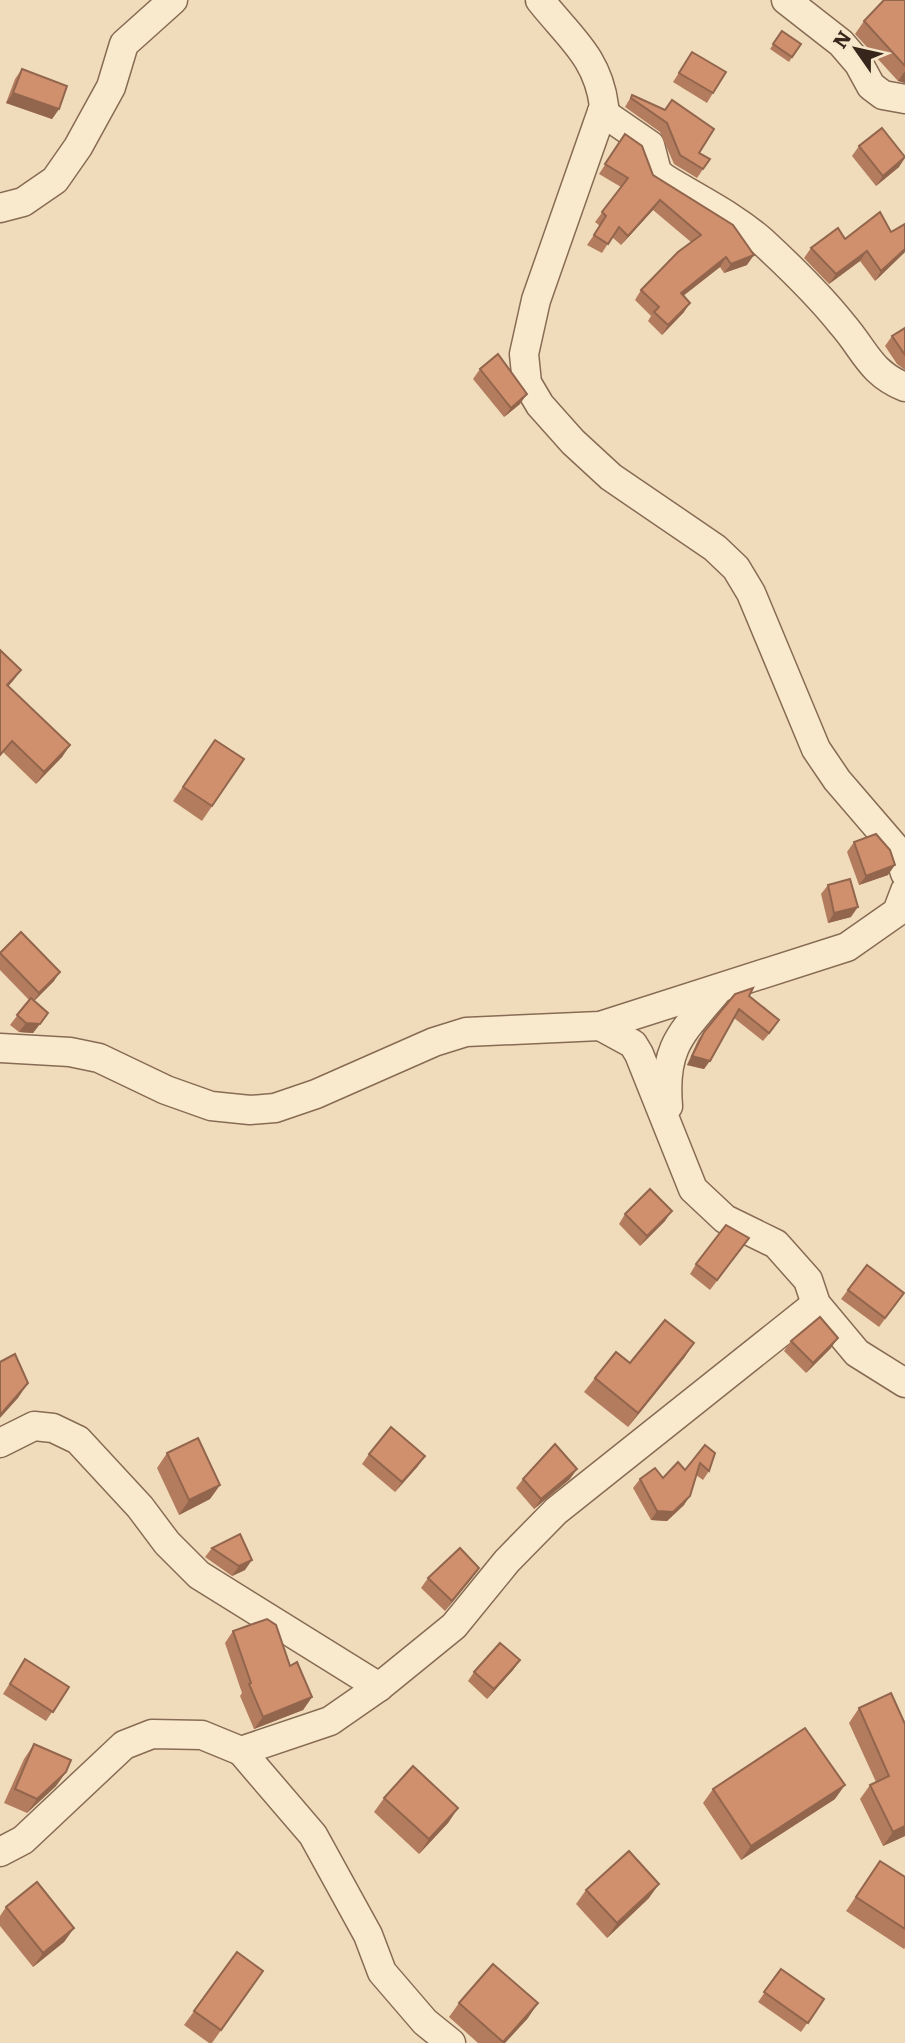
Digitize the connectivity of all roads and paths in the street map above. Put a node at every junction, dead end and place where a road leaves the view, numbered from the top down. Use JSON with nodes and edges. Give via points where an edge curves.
{"nodes":[{"id":1,"x":173,"y":0,"type":"edge"},
{"id":2,"x":540,"y":0,"type":"edge"},
{"id":3,"x":786,"y":0,"type":"edge"},
{"id":4,"x":905,"y":99,"type":"edge"},
{"id":5,"x":602,"y":113,"type":"junction"},
{"id":6,"x":0,"y":208,"type":"edge"},
{"id":7,"x":905,"y":387,"type":"edge"},
{"id":8,"x":905,"y":873,"type":"edge"},
{"id":9,"x":905,"y":891,"type":"edge"},
{"id":10,"x":717,"y":991,"type":"junction"},
{"id":11,"x":600,"y":1026,"type":"junction"},
{"id":12,"x":0,"y":1048,"type":"edge"},
{"id":13,"x":670,"y":1130,"type":"junction"},
{"id":14,"x":816,"y":1304,"type":"junction"},
{"id":15,"x":905,"y":1383,"type":"edge"},
{"id":16,"x":0,"y":1443,"type":"edge"},
{"id":17,"x":379,"y":1687,"type":"junction"},
{"id":18,"x":241,"y":1751,"type":"junction"},
{"id":19,"x":0,"y":1852,"type":"edge"},
{"id":20,"x":451,"y":2043,"type":"edge"}],
"edges":[{"from":1,"to":6,"type":"street","via":[[124,44],[111,88],[55,180],[23,202]]},
{"from":2,"to":5,"type":"street","via":[[593,64],[601,84]]},
{"from":3,"to":4,"type":"street","via":[[841,43],[871,86],[883,95]]},
{"from":5,"to":7,"type":"street","via":[[650,145],[657,172],[664,178],[716,207],[763,242],[842,324],[885,379]]},
{"from":5,"to":8,"type":"street","via":[[536,300],[524,354],[527,383],[573,442],[611,477],[715,548],[736,568],[751,593],[816,749],[898,851]]},
{"from":9,"to":10,"type":"street","via":[[897,912],[847,947]]},
{"from":10,"to":11,"type":"street"},
{"from":10,"to":13,"type":"street","via":[[679,1037],[667,1063]]},
{"from":11,"to":12,"type":"street","via":[[466,1032],[316,1094],[250,1111],[211,1106],[99,1058]]},
{"from":11,"to":13,"type":"street","via":[[633,1044]]},
{"from":13,"to":14,"type":"street","via":[[693,1189],[725,1219],[776,1244],[808,1280]]},
{"from":14,"to":15,"type":"street","via":[[857,1353]]},
{"from":14,"to":17,"type":"street","via":[[556,1511],[454,1626]]},
{"from":16,"to":17,"type":"street","via":[[34,1426],[52,1428],[78,1440],[199,1575]]},
{"from":17,"to":18,"type":"street","via":[[330,1721]]},
{"from":18,"to":19,"type":"street","via":[[202,1735],[152,1734],[124,1745],[23,1840]]},
{"from":18,"to":20,"type":"street","via":[[313,1835],[368,1935],[382,1972],[425,2022]]}]}
